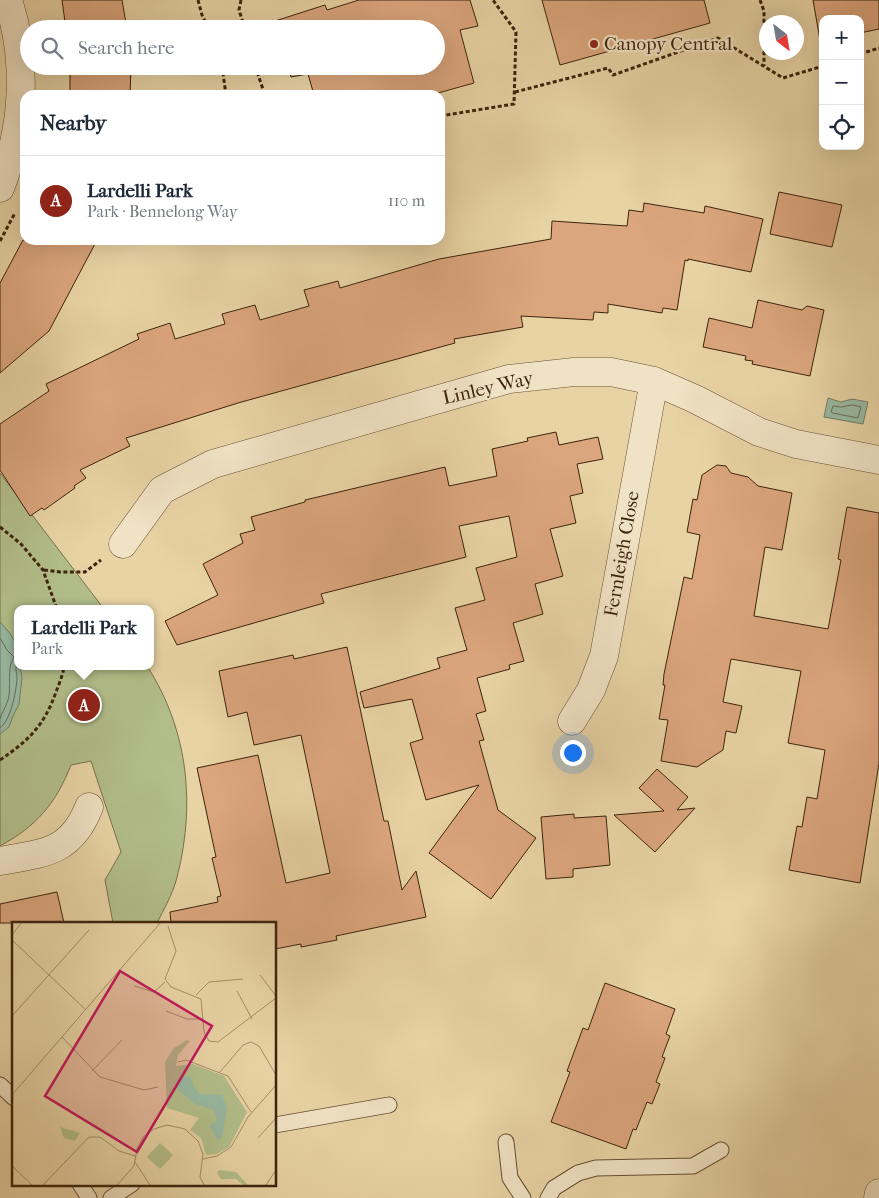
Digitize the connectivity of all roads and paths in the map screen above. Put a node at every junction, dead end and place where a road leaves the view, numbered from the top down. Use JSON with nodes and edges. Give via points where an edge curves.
{"nodes":[{"id":1,"x":8,"y":0,"type":"edge"},
{"id":2,"x":198,"y":0,"type":"edge"},
{"id":3,"x":241,"y":0,"type":"edge"},
{"id":4,"x":493,"y":0,"type":"edge"},
{"id":5,"x":760,"y":0,"type":"edge"},
{"id":6,"x":204,"y":20,"type":"edge"},
{"id":7,"x":243,"y":20,"type":"edge"},
{"id":8,"x":879,"y":48,"type":"edge"},
{"id":9,"x":864,"y":53,"type":"edge"},
{"id":10,"x":20,"y":57,"type":"edge"},
{"id":11,"x":764,"y":67,"type":"junction"},
{"id":12,"x":819,"y":67,"type":"edge"},
{"id":13,"x":20,"y":75,"type":"edge"},
{"id":14,"x":223,"y":75,"type":"edge"},
{"id":15,"x":258,"y":75,"type":"edge"},
{"id":16,"x":21,"y":90,"type":"edge"},
{"id":17,"x":225,"y":90,"type":"edge"},
{"id":18,"x":263,"y":90,"type":"edge"},
{"id":19,"x":515,"y":92,"type":"junction"},
{"id":20,"x":20,"y":103,"type":"edge"},
{"id":21,"x":445,"y":115,"type":"edge"},
{"id":22,"x":0,"y":188,"type":"edge"},
{"id":23,"x":654,"y":381,"type":"junction"},
{"id":24,"x":879,"y":460,"type":"edge"},
{"id":25,"x":0,"y":527,"type":"edge"},
{"id":26,"x":123,"y":544,"type":"joint"},
{"id":27,"x":44,"y":570,"type":"junction"},
{"id":28,"x":56,"y":605,"type":"edge"},
{"id":29,"x":63,"y":670,"type":"edge"},
{"id":30,"x":572,"y":721,"type":"dead end"},
{"id":31,"x":0,"y":760,"type":"edge"},
{"id":32,"x":89,"y":807,"type":"dead end"},
{"id":33,"x":0,"y":862,"type":"edge"},
{"id":34,"x":0,"y":1084,"type":"edge"},
{"id":35,"x":12,"y":1096,"type":"edge"},
{"id":36,"x":389,"y":1105,"type":"dead end"},
{"id":37,"x":276,"y":1125,"type":"edge"},
{"id":38,"x":506,"y":1142,"type":"dead end"},
{"id":39,"x":721,"y":1150,"type":"dead end"},
{"id":40,"x":81,"y":1186,"type":"edge"},
{"id":41,"x":129,"y":1186,"type":"edge"},
{"id":42,"x":879,"y":1193,"type":"edge"},
{"id":43,"x":88,"y":1198,"type":"edge"},
{"id":44,"x":111,"y":1198,"type":"edge"},
{"id":45,"x":523,"y":1198,"type":"edge"},
{"id":46,"x":548,"y":1198,"type":"edge"},
{"id":47,"x":878,"y":1198,"type":"edge"}],
"edges":[{"from":1,"to":10,"type":"street","via":[[15,21]]},
{"from":2,"to":6,"type":"path"},
{"from":3,"to":7,"type":"path"},
{"from":4,"to":19,"type":"path","via":[[516,32]]},
{"from":5,"to":11,"type":"path","via":[[764,11]]},
{"from":8,"to":9,"type":"path"},
{"from":11,"to":12,"type":"path","via":[[783,78]]},
{"from":11,"to":19,"type":"path","via":[[718,38],[614,75],[608,68]]},
{"from":13,"to":16,"type":"street"},
{"from":14,"to":17,"type":"path"},
{"from":15,"to":18,"type":"path"},
{"from":19,"to":21,"type":"path","via":[[514,104]]},
{"from":20,"to":22,"type":"street","via":[[9,167]]},
{"from":23,"to":24,"type":"street","name":"Linley Way","via":[[759,432],[796,444]]},
{"from":23,"to":26,"type":"street","name":"Linley Way","via":[[611,372],[574,372],[509,379],[213,464],[162,490]]},
{"from":23,"to":30,"type":"street","name":"Fernleigh Close","via":[[604,656],[591,690]]},
{"from":25,"to":27,"type":"path","via":[[9,532]]},
{"from":26,"to":27,"type":"path","via":[[85,572]]},
{"from":27,"to":28,"type":"path"},
{"from":29,"to":31,"type":"path","via":[[44,720],[20,746]]},
{"from":32,"to":33,"type":"street","via":[[83,822],[64,843],[42,853]]},
{"from":34,"to":35,"type":"lane"},
{"from":36,"to":37,"type":"lane"},
{"from":38,"to":45,"type":"lane","via":[[510,1178]]},
{"from":39,"to":46,"type":"lane","via":[[692,1166],[596,1168],[578,1173],[554,1188]]},
{"from":40,"to":43,"type":"lane"},
{"from":41,"to":44,"type":"lane"},
{"from":42,"to":47,"type":"street"}]}
